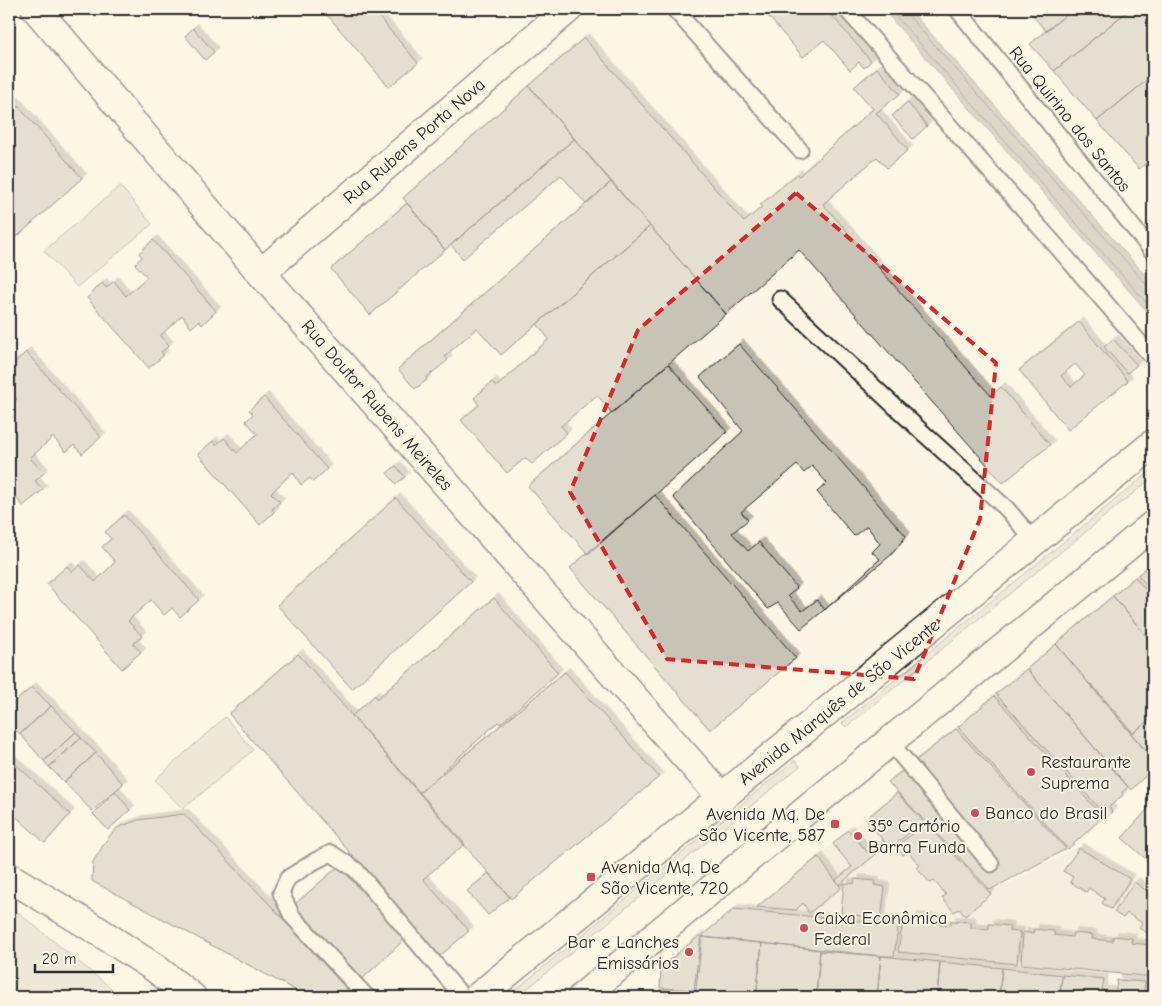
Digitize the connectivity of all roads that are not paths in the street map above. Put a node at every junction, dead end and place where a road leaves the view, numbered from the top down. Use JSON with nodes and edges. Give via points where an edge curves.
{"nodes":[{"id":1,"x":36,"y":9,"type":"edge"},
{"id":2,"x":568,"y":9,"type":"edge"},
{"id":3,"x":674,"y":9,"type":"edge"},
{"id":4,"x":846,"y":9,"type":"edge"},
{"id":5,"x":958,"y":9,"type":"edge"},
{"id":6,"x":800,"y":150,"type":"dead end"},
{"id":7,"x":1153,"y":252,"type":"edge"},
{"id":8,"x":261,"y":273,"type":"junction"},
{"id":9,"x":780,"y":299,"type":"dead end"},
{"id":10,"x":1153,"y":358,"type":"edge"},
{"id":11,"x":1153,"y":444,"type":"edge"},
{"id":12,"x":1153,"y":525,"type":"edge"},
{"id":13,"x":1035,"y":542,"type":"junction"},
{"id":14,"x":890,"y":742,"type":"junction"},
{"id":15,"x":722,"y":798,"type":"junction"},
{"id":16,"x":991,"y":864,"type":"dead end"},
{"id":17,"x":9,"y":877,"type":"edge"},
{"id":18,"x":192,"y":997,"type":"edge"},
{"id":19,"x":368,"y":997,"type":"edge"},
{"id":20,"x":463,"y":997,"type":"edge"},
{"id":21,"x":478,"y":997,"type":"edge"},
{"id":22,"x":582,"y":997,"type":"edge"}],
"edges":[{"from":1,"to":8,"type":"main road","name":"Rua Doutor Rubens Meireles"},
{"from":2,"to":8,"type":"main road","name":"Rua Rubens Porta Nova"},
{"from":3,"to":6,"type":"lane"},
{"from":4,"to":10,"type":"lane"},
{"from":5,"to":7,"type":"lane","name":"Rua Quirino dos Santos"},
{"from":8,"to":15,"type":"main road","name":"Rua Doutor Rubens Meireles"},
{"from":9,"to":13,"type":"lane","via":[[1007,509]]},
{"from":11,"to":13,"type":"main road","name":"Avenida Marquês de São Vicente"},
{"from":12,"to":14,"type":"main road"},
{"from":13,"to":15,"type":"main road","name":"Avenida Marquês de São Vicente"},
{"from":14,"to":16,"type":"lane"},
{"from":14,"to":22,"type":"main road"},
{"from":15,"to":21,"type":"main road","name":"Avenida Marquês de São Vicente"},
{"from":17,"to":18,"type":"main road","via":[[95,928]]},
{"from":19,"to":20,"type":"lane","via":[[292,916],[281,894],[288,878],[331,853],[356,870]]}]}
